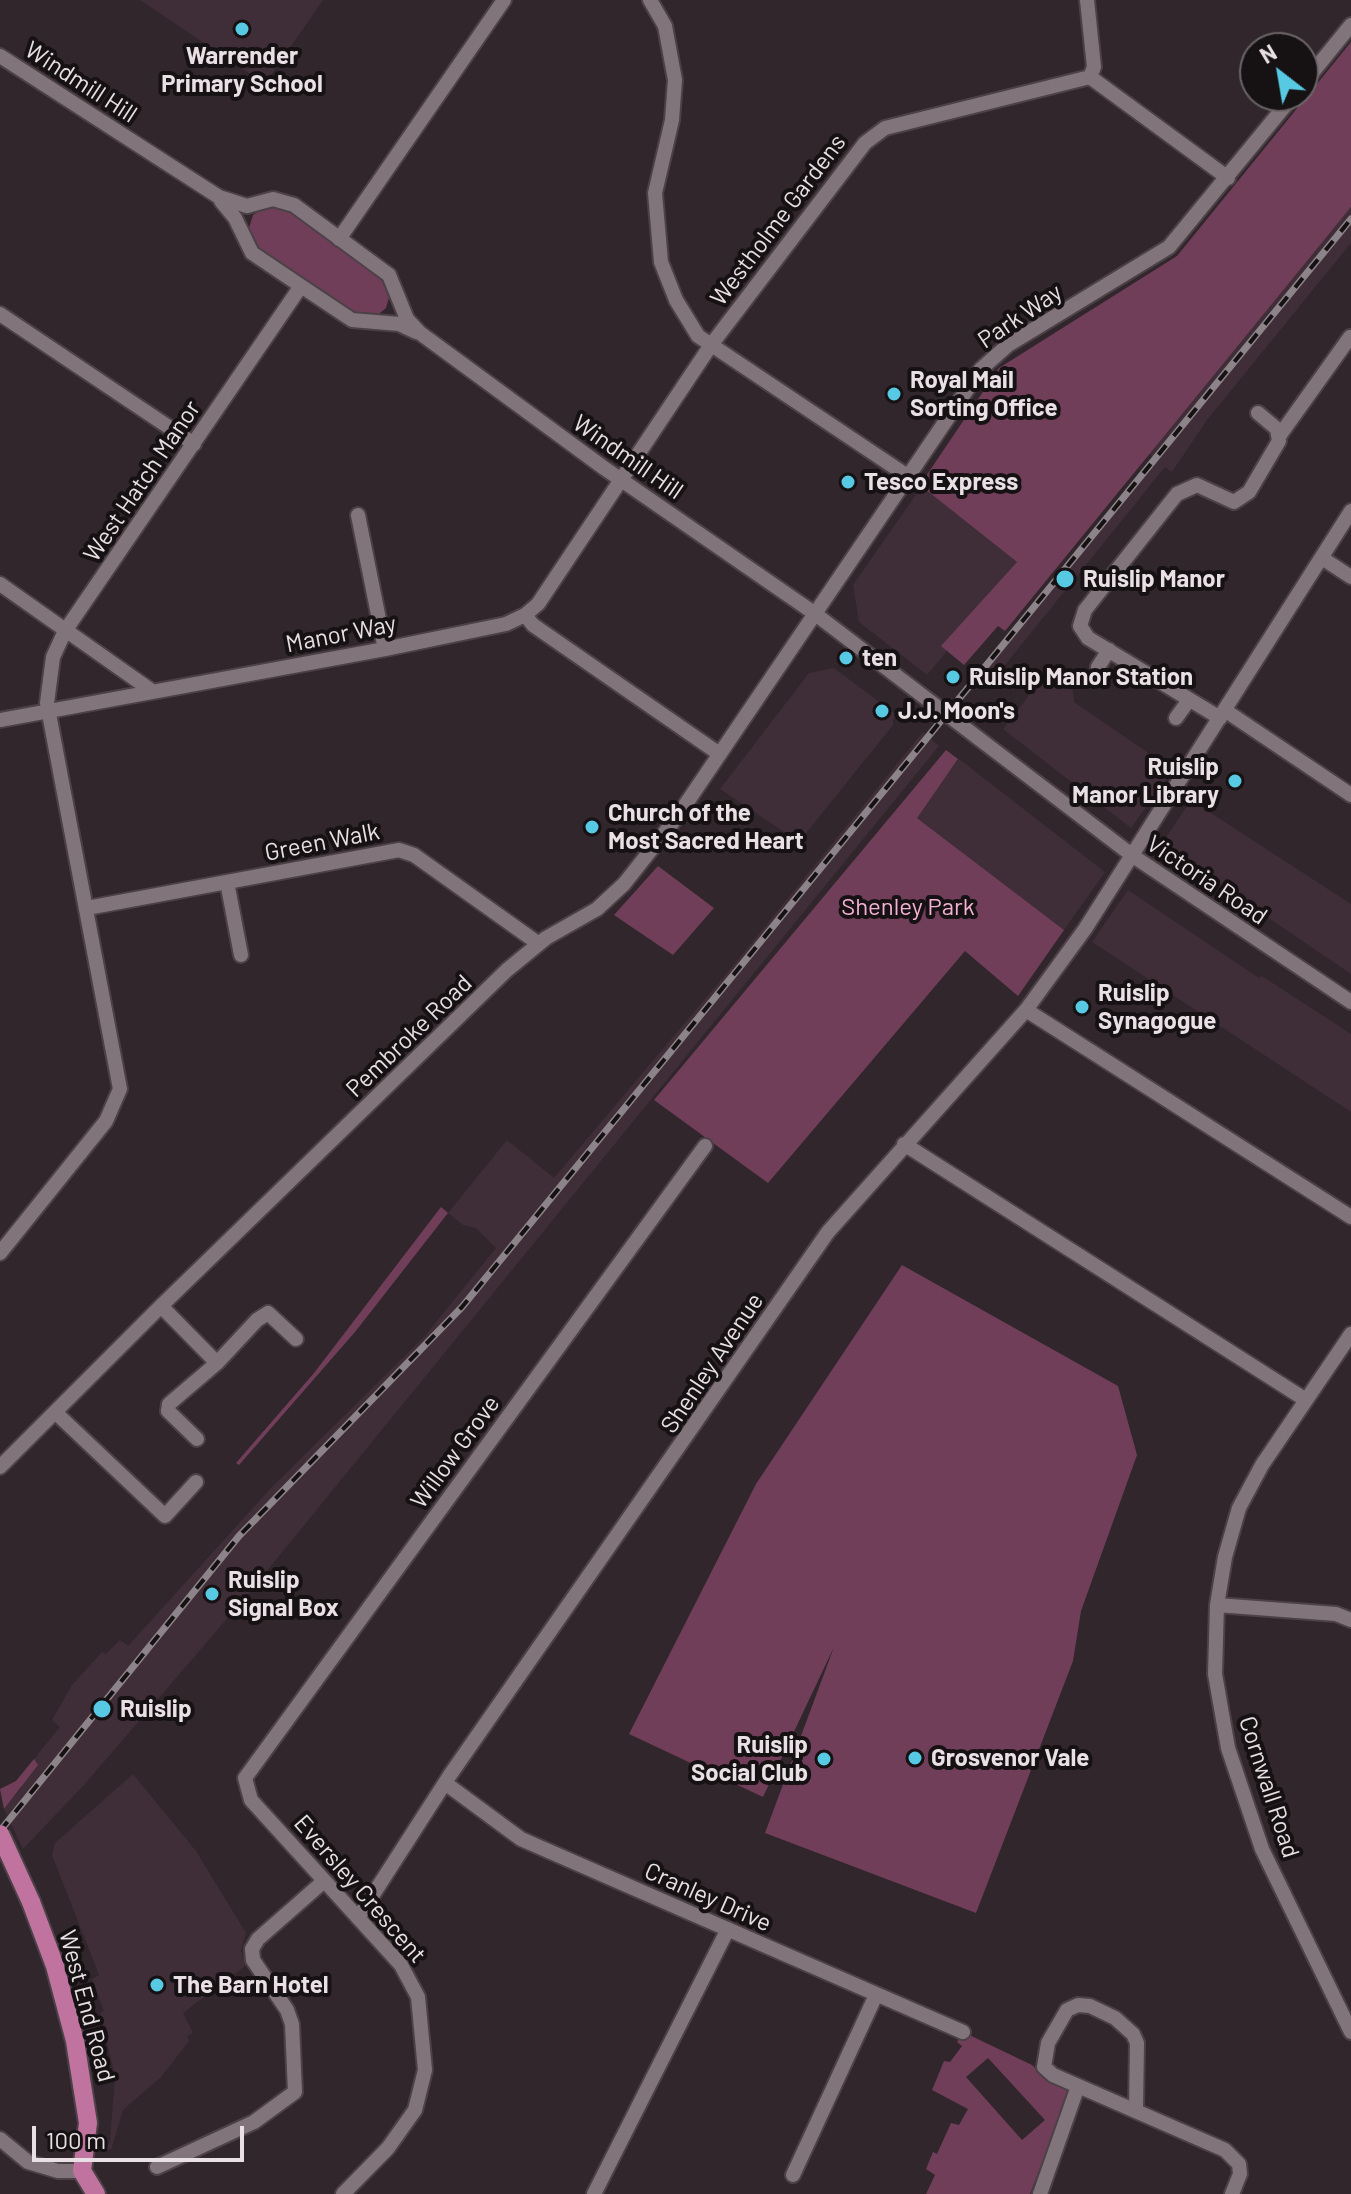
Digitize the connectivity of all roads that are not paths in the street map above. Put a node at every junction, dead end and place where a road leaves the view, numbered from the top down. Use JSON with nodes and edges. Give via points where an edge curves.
{"nodes":[{"id":1,"x":504,"y":0,"type":"edge"},
{"id":2,"x":650,"y":0,"type":"edge"},
{"id":3,"x":1087,"y":0,"type":"edge"},
{"id":4,"x":1351,"y":25,"type":"edge"},
{"id":5,"x":0,"y":56,"type":"edge"},
{"id":6,"x":1319,"y":64,"type":"edge"},
{"id":7,"x":1090,"y":77,"type":"junction"},
{"id":8,"x":1280,"y":112,"type":"edge"},
{"id":9,"x":1228,"y":178,"type":"junction"},
{"id":10,"x":219,"y":197,"type":"junction"},
{"id":11,"x":339,"y":239,"type":"junction"},
{"id":12,"x":301,"y":286,"type":"junction"},
{"id":13,"x":0,"y":314,"type":"edge"},
{"id":14,"x":420,"y":333,"type":"junction"},
{"id":15,"x":1350,"y":337,"type":"edge"},
{"id":16,"x":711,"y":345,"type":"junction"},
{"id":17,"x":1258,"y":413,"type":"dead end"},
{"id":18,"x":1280,"y":435,"type":"junction"},
{"id":19,"x":194,"y":444,"type":"junction"},
{"id":20,"x":906,"y":475,"type":"junction"},
{"id":21,"x":621,"y":480,"type":"junction"},
{"id":22,"x":1351,"y":511,"type":"edge"},
{"id":23,"x":358,"y":515,"type":"dead end"},
{"id":24,"x":1322,"y":558,"type":"junction"},
{"id":25,"x":1351,"y":577,"type":"edge"},
{"id":26,"x":0,"y":584,"type":"edge"},
{"id":27,"x":814,"y":613,"type":"junction"},
{"id":28,"x":525,"y":615,"type":"junction"},
{"id":29,"x":65,"y":631,"type":"junction"},
{"id":30,"x":385,"y":649,"type":"junction"},
{"id":31,"x":1109,"y":650,"type":"junction"},
{"id":32,"x":1098,"y":667,"type":"dead end"},
{"id":33,"x":152,"y":691,"type":"junction"},
{"id":34,"x":1189,"y":700,"type":"junction"},
{"id":35,"x":49,"y":711,"type":"junction"},
{"id":36,"x":1223,"y":714,"type":"junction"},
{"id":37,"x":1176,"y":718,"type":"dead end"},
{"id":38,"x":0,"y":720,"type":"edge"},
{"id":39,"x":718,"y":753,"type":"junction"},
{"id":40,"x":1351,"y":795,"type":"edge"},
{"id":41,"x":1133,"y":856,"type":"junction"},
{"id":42,"x":227,"y":882,"type":"junction"},
{"id":43,"x":87,"y":908,"type":"junction"},
{"id":44,"x":539,"y":944,"type":"junction"},
{"id":45,"x":241,"y":955,"type":"dead end"},
{"id":46,"x":1351,"y":1002,"type":"edge"},
{"id":47,"x":1026,"y":1010,"type":"junction"},
{"id":48,"x":904,"y":1144,"type":"junction"},
{"id":49,"x":705,"y":1146,"type":"dead end"},
{"id":50,"x":1351,"y":1217,"type":"edge"},
{"id":51,"x":0,"y":1253,"type":"edge"},
{"id":52,"x":161,"y":1306,"type":"junction"},
{"id":53,"x":1351,"y":1334,"type":"edge"},
{"id":54,"x":296,"y":1339,"type":"dead end"},
{"id":55,"x":217,"y":1363,"type":"junction"},
{"id":56,"x":1306,"y":1400,"type":"junction"},
{"id":57,"x":55,"y":1412,"type":"junction"},
{"id":58,"x":197,"y":1439,"type":"dead end"},
{"id":59,"x":0,"y":1467,"type":"edge"},
{"id":60,"x":196,"y":1482,"type":"dead end"},
{"id":61,"x":1217,"y":1605,"type":"junction"},
{"id":62,"x":1351,"y":1620,"type":"edge"},
{"id":63,"x":445,"y":1783,"type":"junction"},
{"id":64,"x":245,"y":1786,"type":"joint"},
{"id":65,"x":0,"y":1834,"type":"edge"},
{"id":66,"x":324,"y":1881,"type":"junction"},
{"id":67,"x":358,"y":1918,"type":"junction"},
{"id":68,"x":728,"y":1929,"type":"junction"},
{"id":69,"x":876,"y":1995,"type":"junction"},
{"id":70,"x":963,"y":2032,"type":"dead end"},
{"id":71,"x":1351,"y":2032,"type":"edge"},
{"id":72,"x":1078,"y":2086,"type":"junction"},
{"id":73,"x":1136,"y":2109,"type":"junction"},
{"id":74,"x":0,"y":2139,"type":"edge"},
{"id":75,"x":157,"y":2167,"type":"dead end"},
{"id":76,"x":82,"y":2171,"type":"junction"},
{"id":77,"x":793,"y":2175,"type":"dead end"},
{"id":78,"x":96,"y":2194,"type":"edge"},
{"id":79,"x":343,"y":2194,"type":"edge"},
{"id":80,"x":594,"y":2194,"type":"edge"},
{"id":81,"x":1040,"y":2194,"type":"edge"},
{"id":82,"x":1232,"y":2194,"type":"edge"}],
"edges":[{"from":1,"to":11,"type":"street"},
{"from":2,"to":16,"type":"street","via":[[665,26],[675,80],[672,120],[655,193],[661,262],[676,300],[698,336]]},
{"from":3,"to":7,"type":"street","via":[[1094,67]]},
{"from":4,"to":6,"type":"street"},
{"from":5,"to":10,"type":"street","name":"Windmill Hill"},
{"from":7,"to":9,"type":"street"},
{"from":7,"to":16,"type":"street","name":"Westholme Gardens","via":[[885,128],[865,143]]},
{"from":8,"to":9,"type":"street","name":"Park Way"},
{"from":9,"to":20,"type":"street","name":"Park Way","via":[[1169,247],[993,356]]},
{"from":10,"to":11,"type":"street","name":"Windmill Hill","via":[[247,206],[283,201]]},
{"from":10,"to":12,"type":"street","name":"Windmill Hill","via":[[252,253]]},
{"from":11,"to":14,"type":"street","name":"Windmill Hill","via":[[389,275],[407,319]]},
{"from":12,"to":14,"type":"street","name":"Windmill Hill","via":[[352,320],[399,324]]},
{"from":12,"to":19,"type":"street","name":"West Hatch Manor"},
{"from":13,"to":19,"type":"street"},
{"from":14,"to":21,"type":"street","name":"Windmill Hill"},
{"from":15,"to":18,"type":"street"},
{"from":16,"to":20,"type":"street"},
{"from":16,"to":21,"type":"street","name":"Westholme Gardens"},
{"from":17,"to":18,"type":"street"},
{"from":18,"to":31,"type":"street","via":[[1240,501],[1197,485],[1177,494],[1085,610],[1082,631]]},
{"from":19,"to":29,"type":"street","name":"West Hatch Manor"},
{"from":20,"to":27,"type":"street","name":"Park Way"},
{"from":21,"to":27,"type":"street","name":"Windmill Hill"},
{"from":21,"to":28,"type":"street","via":[[538,604]]},
{"from":22,"to":24,"type":"street","name":"Shenley Avenue"},
{"from":23,"to":30,"type":"street"},
{"from":24,"to":25,"type":"street"},
{"from":24,"to":36,"type":"street","name":"Shenley Avenue"},
{"from":26,"to":29,"type":"street"},
{"from":27,"to":39,"type":"street","name":"Pembroke Road"},
{"from":27,"to":41,"type":"street","name":"Victoria Road"},
{"from":28,"to":30,"type":"street","name":"Manor Way","via":[[506,624]]},
{"from":28,"to":39,"type":"street"},
{"from":29,"to":33,"type":"street"},
{"from":29,"to":35,"type":"street","name":"West Hatch Manor","via":[[50,667]]},
{"from":30,"to":33,"type":"street","name":"Manor Way"},
{"from":31,"to":32,"type":"street"},
{"from":31,"to":34,"type":"street"},
{"from":33,"to":35,"type":"street","name":"Manor Way"},
{"from":34,"to":36,"type":"street"},
{"from":34,"to":37,"type":"street"},
{"from":35,"to":38,"type":"street","name":"Manor Way"},
{"from":35,"to":43,"type":"street","name":"West Hatch Manor"},
{"from":36,"to":40,"type":"street"},
{"from":36,"to":41,"type":"street","name":"Shenley Avenue"},
{"from":39,"to":44,"type":"street","name":"Pembroke Road","via":[[647,859],[624,884],[597,909]]},
{"from":41,"to":46,"type":"street","name":"Victoria Road"},
{"from":41,"to":47,"type":"street","name":"Shenley Avenue"},
{"from":42,"to":43,"type":"street","name":"Green Walk"},
{"from":42,"to":44,"type":"street","name":"Green Walk","via":[[405,851]]},
{"from":42,"to":45,"type":"street"},
{"from":43,"to":51,"type":"street","name":"West Hatch Manor","via":[[118,1071],[118,1097],[106,1121]]},
{"from":44,"to":52,"type":"street","name":"Pembroke Road"},
{"from":47,"to":48,"type":"street","name":"Shenley Avenue"},
{"from":47,"to":50,"type":"street"},
{"from":48,"to":56,"type":"street"},
{"from":48,"to":63,"type":"street","name":"Shenley Avenue","via":[[828,1232]]},
{"from":49,"to":64,"type":"street","name":"Willow Grove","via":[[249,1771]]},
{"from":52,"to":55,"type":"street"},
{"from":52,"to":57,"type":"street","name":"Pembroke Road"},
{"from":53,"to":56,"type":"street","name":"Cornwall Road"},
{"from":54,"to":55,"type":"street","via":[[268,1313]]},
{"from":55,"to":58,"type":"street","via":[[169,1404],[168,1411]]},
{"from":56,"to":61,"type":"street","name":"Cornwall Road","via":[[1239,1508]]},
{"from":57,"to":59,"type":"street","name":"Pembroke Road"},
{"from":57,"to":60,"type":"street","via":[[165,1516]]},
{"from":61,"to":62,"type":"street","via":[[1336,1614]]},
{"from":61,"to":71,"type":"street","name":"Cornwall Road","via":[[1215,1674],[1228,1748],[1262,1849]]},
{"from":63,"to":67,"type":"street","name":"Shenley Avenue"},
{"from":63,"to":68,"type":"street","name":"Cranley Drive","via":[[521,1839]]},
{"from":64,"to":66,"type":"street","name":"Eversley Crescent","via":[[251,1800]]},
{"from":65,"to":76,"type":"main road","name":"West End Road","bridge":true,"via":[[55,1966],[84,2079],[88,2123]]},
{"from":66,"to":67,"type":"street","name":"Eversley Crescent"},
{"from":66,"to":75,"type":"street","via":[[252,1949],[253,1960],[292,2024],[295,2092],[254,2122]]},
{"from":67,"to":79,"type":"street","name":"Eversley Crescent","via":[[414,1986],[425,2070],[404,2129]]},
{"from":68,"to":69,"type":"street","name":"Cranley Drive"},
{"from":68,"to":80,"type":"street"},
{"from":69,"to":70,"type":"street","name":"Cranley Drive"},
{"from":69,"to":77,"type":"street"},
{"from":72,"to":73,"type":"street"},
{"from":72,"to":73,"type":"street","via":[[1053,2075],[1042,2057],[1067,2010],[1078,2005],[1115,2018],[1137,2043]]},
{"from":72,"to":81,"type":"street"},
{"from":73,"to":82,"type":"street","via":[[1233,2156],[1240,2174]]},
{"from":74,"to":76,"type":"street","via":[[28,2162]]},
{"from":76,"to":78,"type":"main road"}]}
